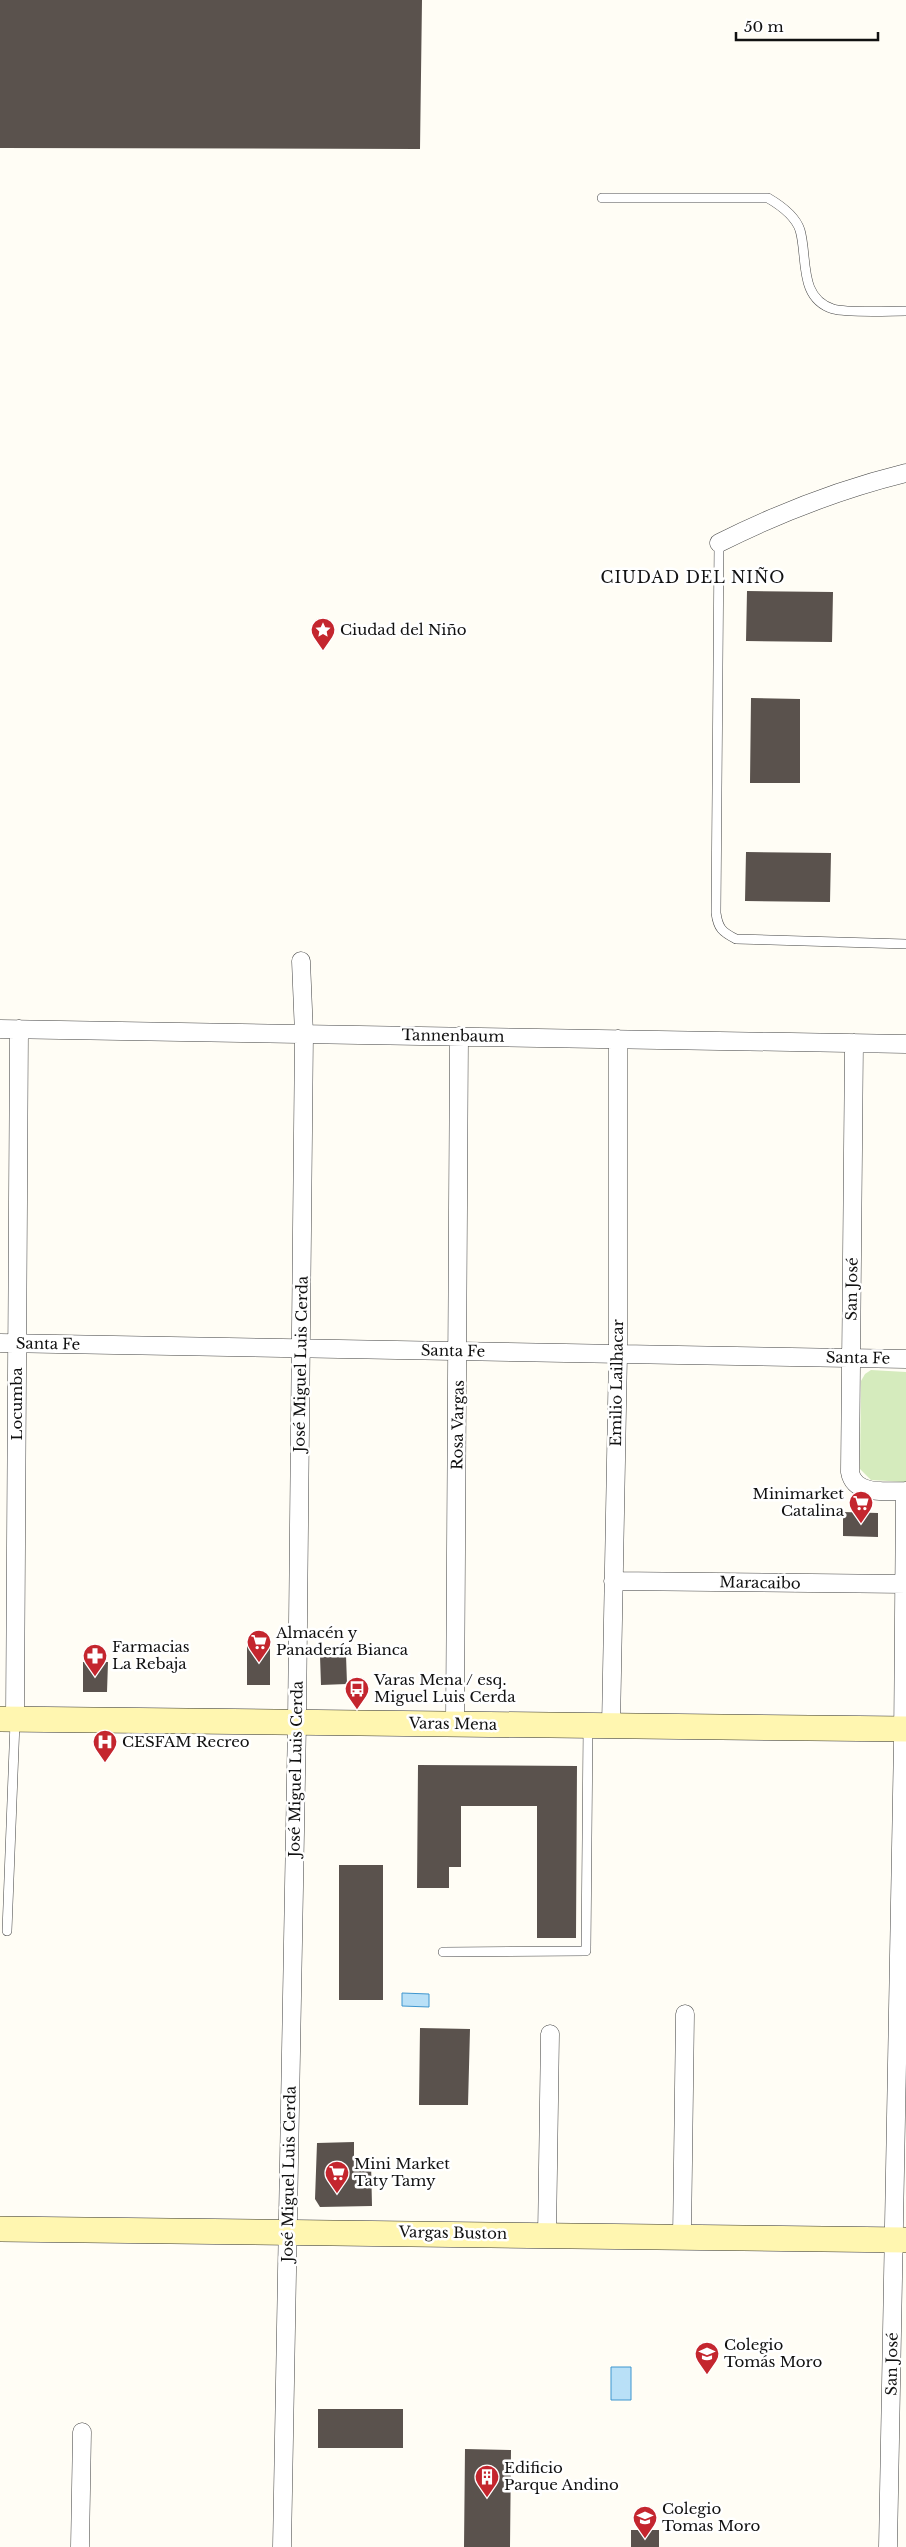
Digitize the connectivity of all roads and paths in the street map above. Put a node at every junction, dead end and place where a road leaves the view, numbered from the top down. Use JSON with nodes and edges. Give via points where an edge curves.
{"nodes":[{"id":1,"x":602,"y":198,"type":"dead end"},
{"id":2,"x":906,"y":311,"type":"edge"},
{"id":3,"x":906,"y":473,"type":"edge"},
{"id":4,"x":719,"y":543,"type":"joint"},
{"id":5,"x":906,"y":944,"type":"edge"},
{"id":6,"x":301,"y":961,"type":"dead end"},
{"id":7,"x":0,"y":1029,"type":"edge"},
{"id":8,"x":19,"y":1029,"type":"junction"},
{"id":9,"x":304,"y":1034,"type":"junction"},
{"id":10,"x":459,"y":1036,"type":"junction"},
{"id":11,"x":618,"y":1039,"type":"junction"},
{"id":12,"x":854,"y":1043,"type":"junction"},
{"id":13,"x":906,"y":1044,"type":"edge"},
{"id":14,"x":9,"y":1344,"type":"edge"},
{"id":15,"x":301,"y":1349,"type":"junction"},
{"id":16,"x":458,"y":1351,"type":"junction"},
{"id":17,"x":618,"y":1354,"type":"junction"},
{"id":18,"x":851,"y":1358,"type":"junction"},
{"id":19,"x":906,"y":1359,"type":"edge"},
{"id":20,"x":905,"y":1491,"type":"edge"},
{"id":21,"x":613,"y":1581,"type":"junction"},
{"id":22,"x":905,"y":1584,"type":"edge"},
{"id":23,"x":7,"y":1719,"type":"edge"},
{"id":24,"x":297,"y":1722,"type":"junction"},
{"id":25,"x":455,"y":1724,"type":"junction"},
{"id":26,"x":600,"y":1726,"type":"junction"},
{"id":27,"x":905,"y":1729,"type":"edge"},
{"id":28,"x":6,"y":1931,"type":"dead end"},
{"id":29,"x":443,"y":1952,"type":"dead end"},
{"id":30,"x":685,"y":2014,"type":"dead end"},
{"id":31,"x":550,"y":2034,"type":"dead end"},
{"id":32,"x":0,"y":2229,"type":"edge"},
{"id":33,"x":288,"y":2231,"type":"junction"},
{"id":34,"x":547,"y":2235,"type":"junction"},
{"id":35,"x":682,"y":2237,"type":"junction"},
{"id":36,"x":900,"y":2240,"type":"edge"},
{"id":37,"x":82,"y":2432,"type":"dead end"},
{"id":38,"x":80,"y":2547,"type":"edge"},
{"id":39,"x":282,"y":2547,"type":"edge"},
{"id":40,"x":888,"y":2547,"type":"edge"}],
"edges":[{"from":1,"to":2,"type":"lane","via":[[768,198],[784,208],[799,228],[807,282],[812,294],[822,304],[834,310]]},
{"from":3,"to":4,"type":"street","via":[[767,519]]},
{"from":4,"to":5,"type":"lane","via":[[718,926],[723,933],[736,939]]},
{"from":6,"to":9,"type":"street","name":"José Miguel Luis Cerda"},
{"from":7,"to":8,"type":"street","name":"Tannenbaum"},
{"from":8,"to":9,"type":"street","name":"Tannenbaum"},
{"from":8,"to":14,"type":"street","name":"Locumba"},
{"from":9,"to":10,"type":"street","name":"Tannenbaum"},
{"from":9,"to":15,"type":"street","name":"José Miguel Luis Cerda"},
{"from":10,"to":11,"type":"street","name":"Tannenbaum"},
{"from":10,"to":16,"type":"street","name":"Rosa Vargas"},
{"from":11,"to":12,"type":"street","name":"Tannenbaum"},
{"from":11,"to":17,"type":"street","name":"Emilio Lailhacar"},
{"from":12,"to":13,"type":"street","name":"Tannenbaum"},
{"from":12,"to":18,"type":"street","name":"San José"},
{"from":14,"to":15,"type":"street","name":"Santa Fe"},
{"from":14,"to":23,"type":"street","name":"Locumba"},
{"from":15,"to":16,"type":"street","name":"Santa Fe"},
{"from":15,"to":24,"type":"street","name":"José Miguel Luis Cerda"},
{"from":16,"to":17,"type":"street","name":"Santa Fe"},
{"from":16,"to":25,"type":"street","name":"Rosa Vargas"},
{"from":17,"to":18,"type":"street","name":"Santa Fe"},
{"from":17,"to":21,"type":"street","name":"Emilio Lailhacar"},
{"from":18,"to":19,"type":"street","name":"Santa Fe"},
{"from":18,"to":20,"type":"street","name":"San José","via":[[851,1476],[863,1488]]},
{"from":20,"to":22,"type":"street","name":"San José"},
{"from":21,"to":22,"type":"street","name":"Maracaibo"},
{"from":21,"to":26,"type":"street","name":"Emilio Lailhacar"},
{"from":22,"to":27,"type":"street","name":"San José"},
{"from":23,"to":24,"type":"street","name":"Varas Mena"},
{"from":23,"to":28,"type":"lane"},
{"from":24,"to":25,"type":"street","name":"Varas Mena"},
{"from":24,"to":33,"type":"street","name":"José Miguel Luis Cerda"},
{"from":25,"to":26,"type":"street","name":"Varas Mena"},
{"from":26,"to":27,"type":"street","name":"Varas Mena"},
{"from":26,"to":29,"type":"lane","via":[[586,1950]]},
{"from":27,"to":36,"type":"street","name":"San José"},
{"from":30,"to":35,"type":"street"},
{"from":31,"to":34,"type":"street"},
{"from":32,"to":33,"type":"street","name":"Vargas Buston"},
{"from":33,"to":34,"type":"street","name":"Vargas Buston"},
{"from":33,"to":39,"type":"street","name":"José Miguel Luis Cerda"},
{"from":34,"to":35,"type":"street","name":"Vargas Buston"},
{"from":35,"to":36,"type":"street","name":"Vargas Buston"},
{"from":36,"to":40,"type":"street","name":"San José"},
{"from":37,"to":38,"type":"street"}]}
